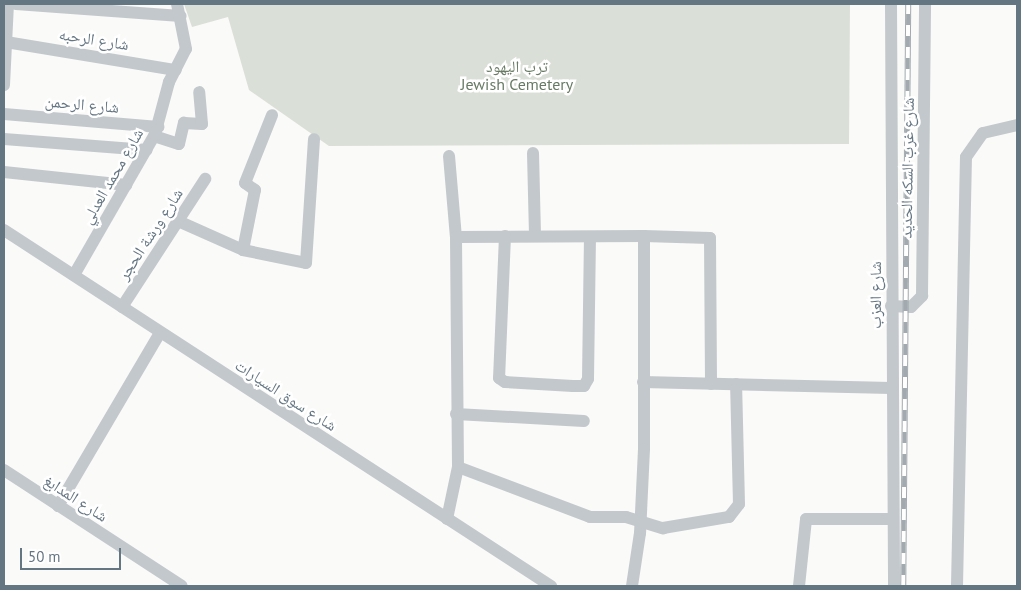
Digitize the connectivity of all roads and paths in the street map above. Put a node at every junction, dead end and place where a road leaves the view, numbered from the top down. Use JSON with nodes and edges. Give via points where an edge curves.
{"nodes":[{"id":1,"x":8,"y":4,"type":"edge"},
{"id":2,"x":16,"y":4,"type":"edge"},
{"id":3,"x":177,"y":4,"type":"edge"},
{"id":4,"x":891,"y":4,"type":"edge"},
{"id":5,"x":925,"y":4,"type":"edge"},
{"id":6,"x":181,"y":16,"type":"junction"},
{"id":7,"x":6,"y":42,"type":"junction"},
{"id":8,"x":176,"y":70,"type":"junction"},
{"id":9,"x":4,"y":85,"type":"edge"},
{"id":10,"x":199,"y":92,"type":"dead end"},
{"id":11,"x":4,"y":114,"type":"edge"},
{"id":12,"x":272,"y":115,"type":"dead end"},
{"id":13,"x":1017,"y":124,"type":"edge"},
{"id":14,"x":156,"y":132,"type":"junction"},
{"id":15,"x":4,"y":139,"type":"edge"},
{"id":16,"x":314,"y":139,"type":"dead end"},
{"id":17,"x":147,"y":150,"type":"junction"},
{"id":18,"x":534,"y":153,"type":"dead end"},
{"id":19,"x":449,"y":156,"type":"dead end"},
{"id":20,"x":4,"y":172,"type":"edge"},
{"id":21,"x":205,"y":179,"type":"dead end"},
{"id":22,"x":126,"y":186,"type":"junction"},
{"id":23,"x":178,"y":221,"type":"junction"},
{"id":24,"x":4,"y":230,"type":"edge"},
{"id":25,"x":505,"y":236,"type":"junction"},
{"id":26,"x":535,"y":236,"type":"junction"},
{"id":27,"x":590,"y":236,"type":"junction"},
{"id":28,"x":644,"y":236,"type":"junction"},
{"id":29,"x":456,"y":237,"type":"junction"},
{"id":30,"x":243,"y":250,"type":"junction"},
{"id":31,"x":74,"y":275,"type":"junction"},
{"id":32,"x":891,"y":306,"type":"junction"},
{"id":33,"x":122,"y":307,"type":"junction"},
{"id":34,"x":160,"y":333,"type":"junction"},
{"id":35,"x":643,"y":382,"type":"junction"},
{"id":36,"x":711,"y":384,"type":"junction"},
{"id":37,"x":736,"y":384,"type":"junction"},
{"id":38,"x":891,"y":388,"type":"junction"},
{"id":39,"x":456,"y":414,"type":"junction"},
{"id":40,"x":584,"y":421,"type":"dead end"},
{"id":41,"x":458,"y":467,"type":"junction"},
{"id":42,"x":4,"y":470,"type":"edge"},
{"id":43,"x":58,"y":506,"type":"junction"},
{"id":44,"x":447,"y":519,"type":"junction"},
{"id":45,"x":894,"y":519,"type":"junction"},
{"id":46,"x":641,"y":521,"type":"junction"},
{"id":47,"x":182,"y":586,"type":"edge"},
{"id":48,"x":551,"y":586,"type":"edge"},
{"id":49,"x":632,"y":586,"type":"edge"},
{"id":50,"x":799,"y":586,"type":"edge"},
{"id":51,"x":894,"y":586,"type":"edge"},
{"id":52,"x":957,"y":586,"type":"edge"}],
"edges":[{"from":1,"to":7,"type":"street"},
{"from":2,"to":6,"type":"street"},
{"from":3,"to":6,"type":"street","name":"شارع محمد العدلي"},
{"from":4,"to":32,"type":"street","name":"شارع العزب"},
{"from":5,"to":32,"type":"street","name":"شارع غرب السكه الحديد","via":[[922,296],[911,307]]},
{"from":6,"to":8,"type":"street","name":"شارع محمد العدلي","via":[[187,44]]},
{"from":7,"to":8,"type":"street","name":"شارع الرحبه"},
{"from":7,"to":9,"type":"street"},
{"from":8,"to":14,"type":"street","name":"شارع محمد العدلي"},
{"from":10,"to":14,"type":"street","name":"شارع الرحمن","via":[[202,124],[184,124],[179,144]]},
{"from":11,"to":14,"type":"street","name":"شارع الرحمن"},
{"from":12,"to":30,"type":"street","via":[[245,183],[255,190]]},
{"from":13,"to":52,"type":"street","via":[[983,133],[966,157]]},
{"from":14,"to":17,"type":"street","name":"شارع محمد العدلي"},
{"from":15,"to":17,"type":"street"},
{"from":16,"to":30,"type":"street","via":[[307,262]]},
{"from":17,"to":22,"type":"street","name":"شارع محمد العدلي"},
{"from":18,"to":26,"type":"street"},
{"from":19,"to":29,"type":"street"},
{"from":20,"to":22,"type":"street"},
{"from":21,"to":23,"type":"street","name":"شارع ورشة الحجر"},
{"from":22,"to":31,"type":"street","name":"شارع محمد العدلي"},
{"from":23,"to":30,"type":"street"},
{"from":23,"to":33,"type":"street","name":"شارع ورشة الحجر"},
{"from":24,"to":31,"type":"street","name":"شارع سوق السيارات"},
{"from":25,"to":26,"type":"street"},
{"from":25,"to":27,"type":"street","via":[[499,378],[505,382],[584,386],[588,379]]},
{"from":25,"to":29,"type":"street"},
{"from":26,"to":27,"type":"street"},
{"from":27,"to":28,"type":"street"},
{"from":28,"to":35,"type":"street"},
{"from":28,"to":36,"type":"street","via":[[710,238]]},
{"from":29,"to":39,"type":"street"},
{"from":31,"to":33,"type":"street","name":"شارع سوق السيارات"},
{"from":32,"to":38,"type":"street","name":"شارع العزب"},
{"from":33,"to":34,"type":"street","name":"شارع سوق السيارات"},
{"from":34,"to":43,"type":"street"},
{"from":34,"to":44,"type":"street","name":"شارع سوق السيارات"},
{"from":35,"to":36,"type":"street"},
{"from":35,"to":46,"type":"street"},
{"from":36,"to":37,"type":"street"},
{"from":37,"to":38,"type":"street"},
{"from":37,"to":46,"type":"street","via":[[739,504],[736,512],[680,528]]},
{"from":38,"to":45,"type":"street","name":"شارع العزب"},
{"from":39,"to":40,"type":"street"},
{"from":39,"to":41,"type":"street"},
{"from":41,"to":44,"type":"street"},
{"from":41,"to":46,"type":"street","via":[[573,513]]},
{"from":42,"to":43,"type":"street","name":"شارع المدابغ"},
{"from":43,"to":47,"type":"street","name":"شارع المدابغ"},
{"from":44,"to":48,"type":"street","name":"شارع سوق السيارات"},
{"from":45,"to":50,"type":"street","via":[[806,519]]},
{"from":45,"to":51,"type":"street","name":"شارع العزب"},
{"from":46,"to":49,"type":"street"}]}
